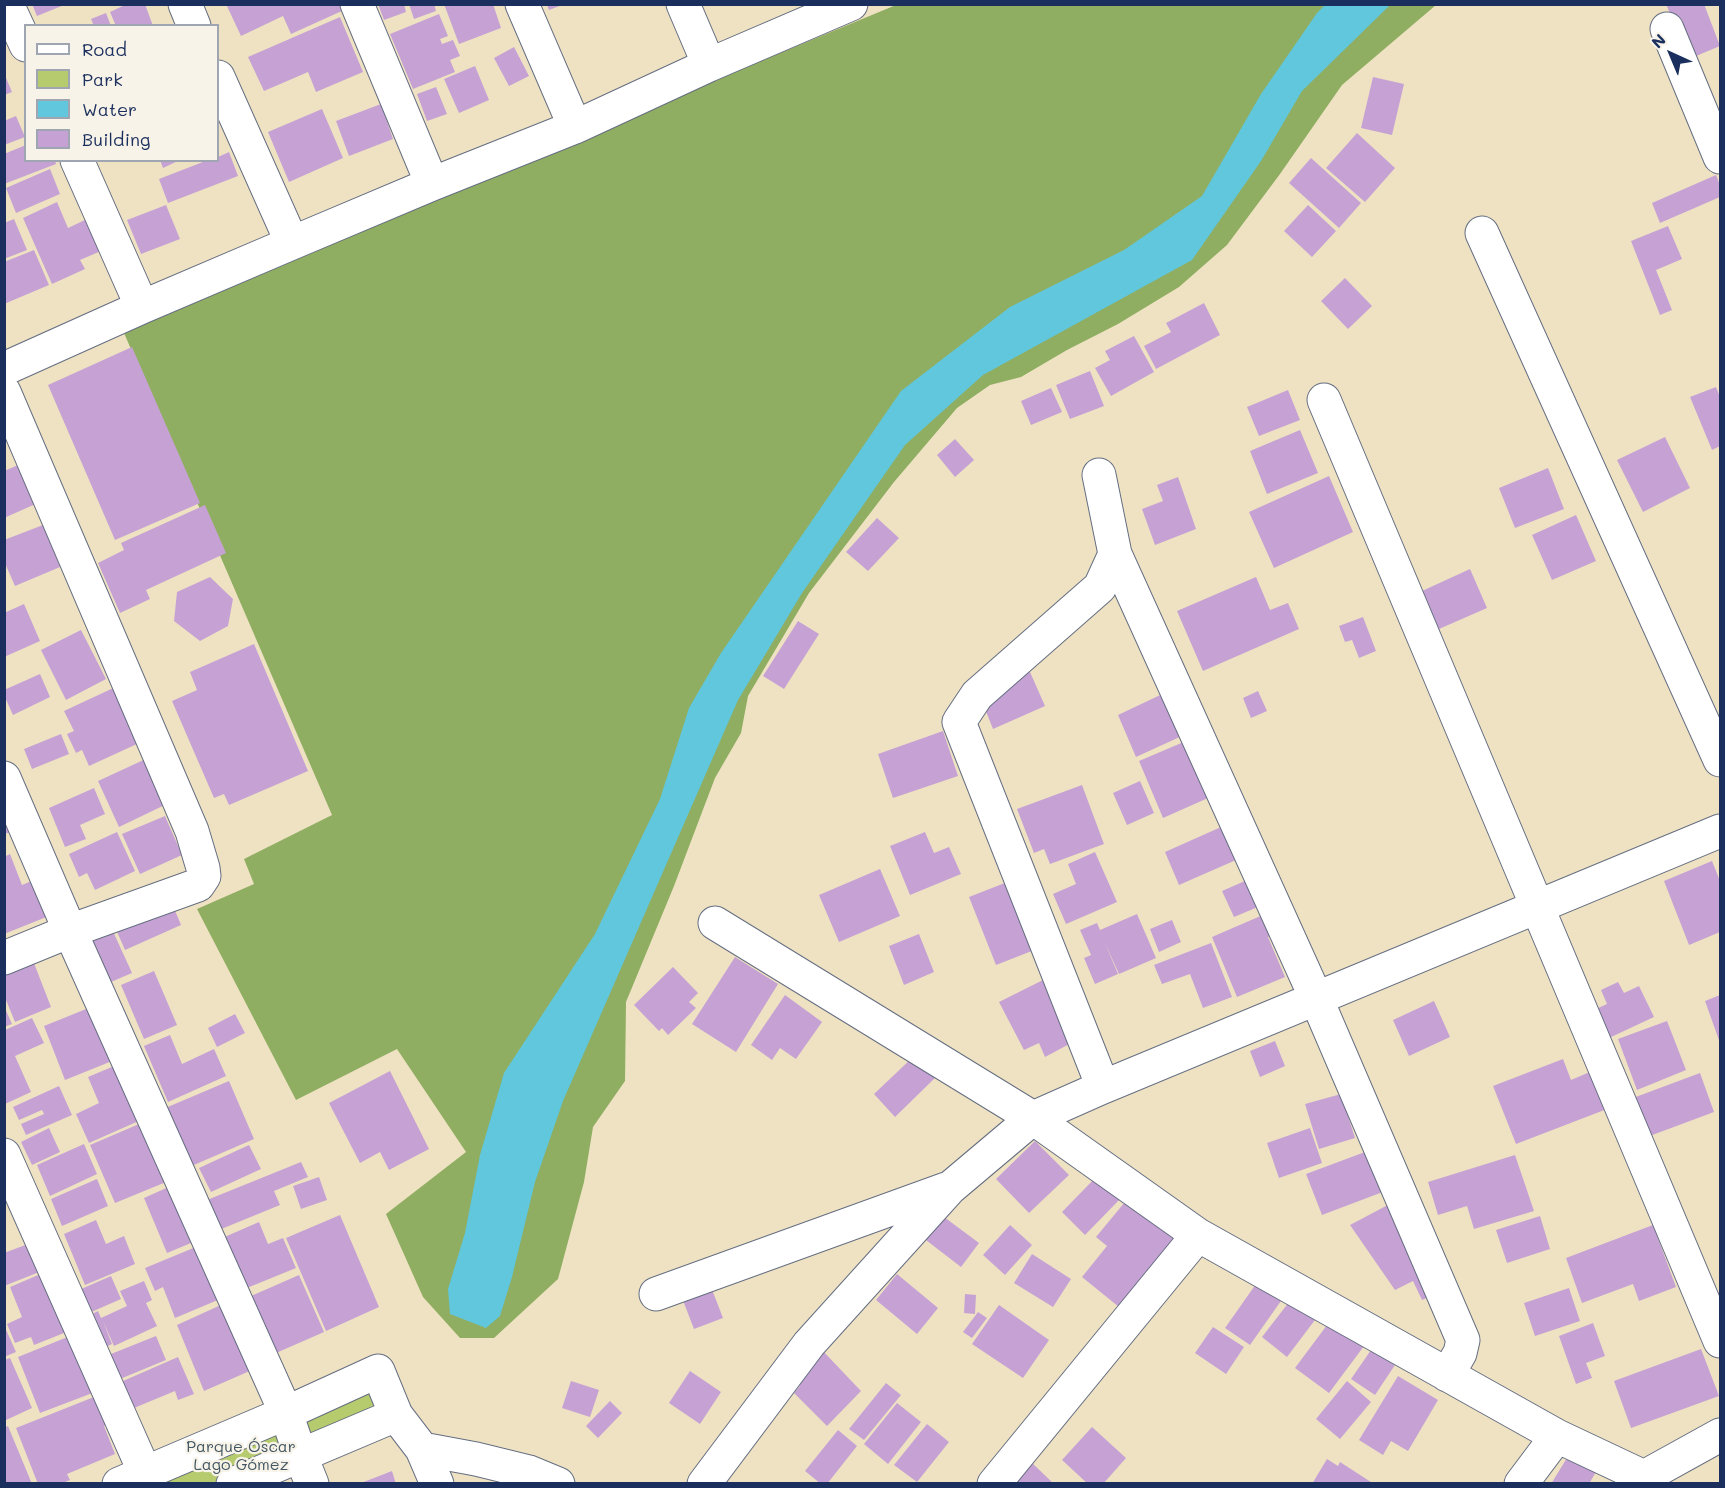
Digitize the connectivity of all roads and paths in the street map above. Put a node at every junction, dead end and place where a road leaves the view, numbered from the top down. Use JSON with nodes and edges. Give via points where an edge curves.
{"nodes":[{"id":1,"x":8,"y":4,"type":"edge"},
{"id":2,"x":185,"y":4,"type":"edge"},
{"id":3,"x":357,"y":4,"type":"edge"},
{"id":4,"x":522,"y":4,"type":"edge"},
{"id":5,"x":683,"y":4,"type":"edge"},
{"id":6,"x":842,"y":6,"type":"edge"},
{"id":7,"x":193,"y":24,"type":"edge"},
{"id":8,"x":1667,"y":29,"type":"dead end"},
{"id":9,"x":24,"y":40,"type":"edge"},
{"id":10,"x":709,"y":65,"type":"junction"},
{"id":11,"x":219,"y":79,"type":"edge"},
{"id":12,"x":575,"y":127,"type":"junction"},
{"id":13,"x":1720,"y":157,"type":"edge"},
{"id":14,"x":78,"y":162,"type":"edge"},
{"id":15,"x":432,"y":184,"type":"junction"},
{"id":16,"x":1482,"y":233,"type":"dead end"},
{"id":17,"x":292,"y":243,"type":"junction"},
{"id":18,"x":142,"y":307,"type":"junction"},
{"id":19,"x":4,"y":369,"type":"edge"},
{"id":20,"x":4,"y":392,"type":"edge"},
{"id":21,"x":1324,"y":400,"type":"dead end"},
{"id":22,"x":1099,"y":475,"type":"dead end"},
{"id":23,"x":1115,"y":554,"type":"junction"},
{"id":24,"x":1720,"y":760,"type":"edge"},
{"id":25,"x":4,"y":778,"type":"edge"},
{"id":26,"x":1720,"y":831,"type":"edge"},
{"id":27,"x":1537,"y":907,"type":"junction"},
{"id":28,"x":715,"y":923,"type":"dead end"},
{"id":29,"x":70,"y":931,"type":"junction"},
{"id":30,"x":4,"y":958,"type":"edge"},
{"id":31,"x":1316,"y":999,"type":"junction"},
{"id":32,"x":1103,"y":1087,"type":"junction"},
{"id":33,"x":1033,"y":1118,"type":"junction"},
{"id":34,"x":4,"y":1155,"type":"edge"},
{"id":35,"x":950,"y":1188,"type":"junction"},
{"id":36,"x":1198,"y":1235,"type":"junction"},
{"id":37,"x":656,"y":1294,"type":"dead end"},
{"id":38,"x":1720,"y":1341,"type":"edge"},
{"id":39,"x":1447,"y":1375,"type":"junction"},
{"id":40,"x":286,"y":1413,"type":"junction"},
{"id":41,"x":396,"y":1415,"type":"junction"},
{"id":42,"x":1720,"y":1435,"type":"edge"},
{"id":43,"x":1557,"y":1436,"type":"junction"},
{"id":44,"x":422,"y":1449,"type":"junction"},
{"id":45,"x":306,"y":1469,"type":"edge"},
{"id":46,"x":138,"y":1480,"type":"edge"},
{"id":47,"x":1648,"y":1480,"type":"edge"},
{"id":48,"x":234,"y":1484,"type":"edge"},
{"id":49,"x":437,"y":1484,"type":"edge"},
{"id":50,"x":558,"y":1484,"type":"edge"},
{"id":51,"x":704,"y":1484,"type":"edge"},
{"id":52,"x":994,"y":1484,"type":"edge"},
{"id":53,"x":1521,"y":1484,"type":"edge"}],
"edges":[{"from":1,"to":9,"type":"street"},
{"from":2,"to":7,"type":"street"},
{"from":3,"to":15,"type":"street"},
{"from":4,"to":12,"type":"street"},
{"from":5,"to":10,"type":"street"},
{"from":6,"to":10,"type":"street"},
{"from":8,"to":13,"type":"street"},
{"from":10,"to":12,"type":"street"},
{"from":11,"to":17,"type":"street"},
{"from":12,"to":15,"type":"street"},
{"from":14,"to":18,"type":"street"},
{"from":15,"to":17,"type":"street"},
{"from":16,"to":24,"type":"street"},
{"from":17,"to":18,"type":"street"},
{"from":18,"to":19,"type":"street"},
{"from":20,"to":29,"type":"street","via":[[192,831],[204,876],[198,885]]},
{"from":21,"to":27,"type":"street"},
{"from":22,"to":23,"type":"street"},
{"from":23,"to":31,"type":"street"},
{"from":23,"to":32,"type":"street","via":[[1100,587],[977,695],[959,722]]},
{"from":25,"to":29,"type":"street"},
{"from":26,"to":27,"type":"street"},
{"from":27,"to":31,"type":"street"},
{"from":27,"to":38,"type":"street"},
{"from":28,"to":33,"type":"street"},
{"from":29,"to":30,"type":"street"},
{"from":29,"to":40,"type":"street"},
{"from":31,"to":32,"type":"street"},
{"from":31,"to":39,"type":"street","via":[[1463,1340]]},
{"from":32,"to":33,"type":"street"},
{"from":33,"to":35,"type":"street"},
{"from":33,"to":36,"type":"street"},
{"from":34,"to":46,"type":"street"},
{"from":35,"to":37,"type":"street"},
{"from":35,"to":51,"type":"street","via":[[809,1344]]},
{"from":36,"to":39,"type":"street"},
{"from":36,"to":52,"type":"street"},
{"from":39,"to":43,"type":"street"},
{"from":40,"to":41,"type":"street","via":[[378,1371]]},
{"from":40,"to":45,"type":"street"},
{"from":40,"to":46,"type":"street"},
{"from":41,"to":44,"type":"street"},
{"from":41,"to":45,"type":"street"},
{"from":42,"to":47,"type":"street"},
{"from":43,"to":47,"type":"street"},
{"from":43,"to":53,"type":"street"},
{"from":44,"to":49,"type":"street"},
{"from":44,"to":50,"type":"street","via":[[476,1459]]},
{"from":45,"to":48,"type":"street"}]}
